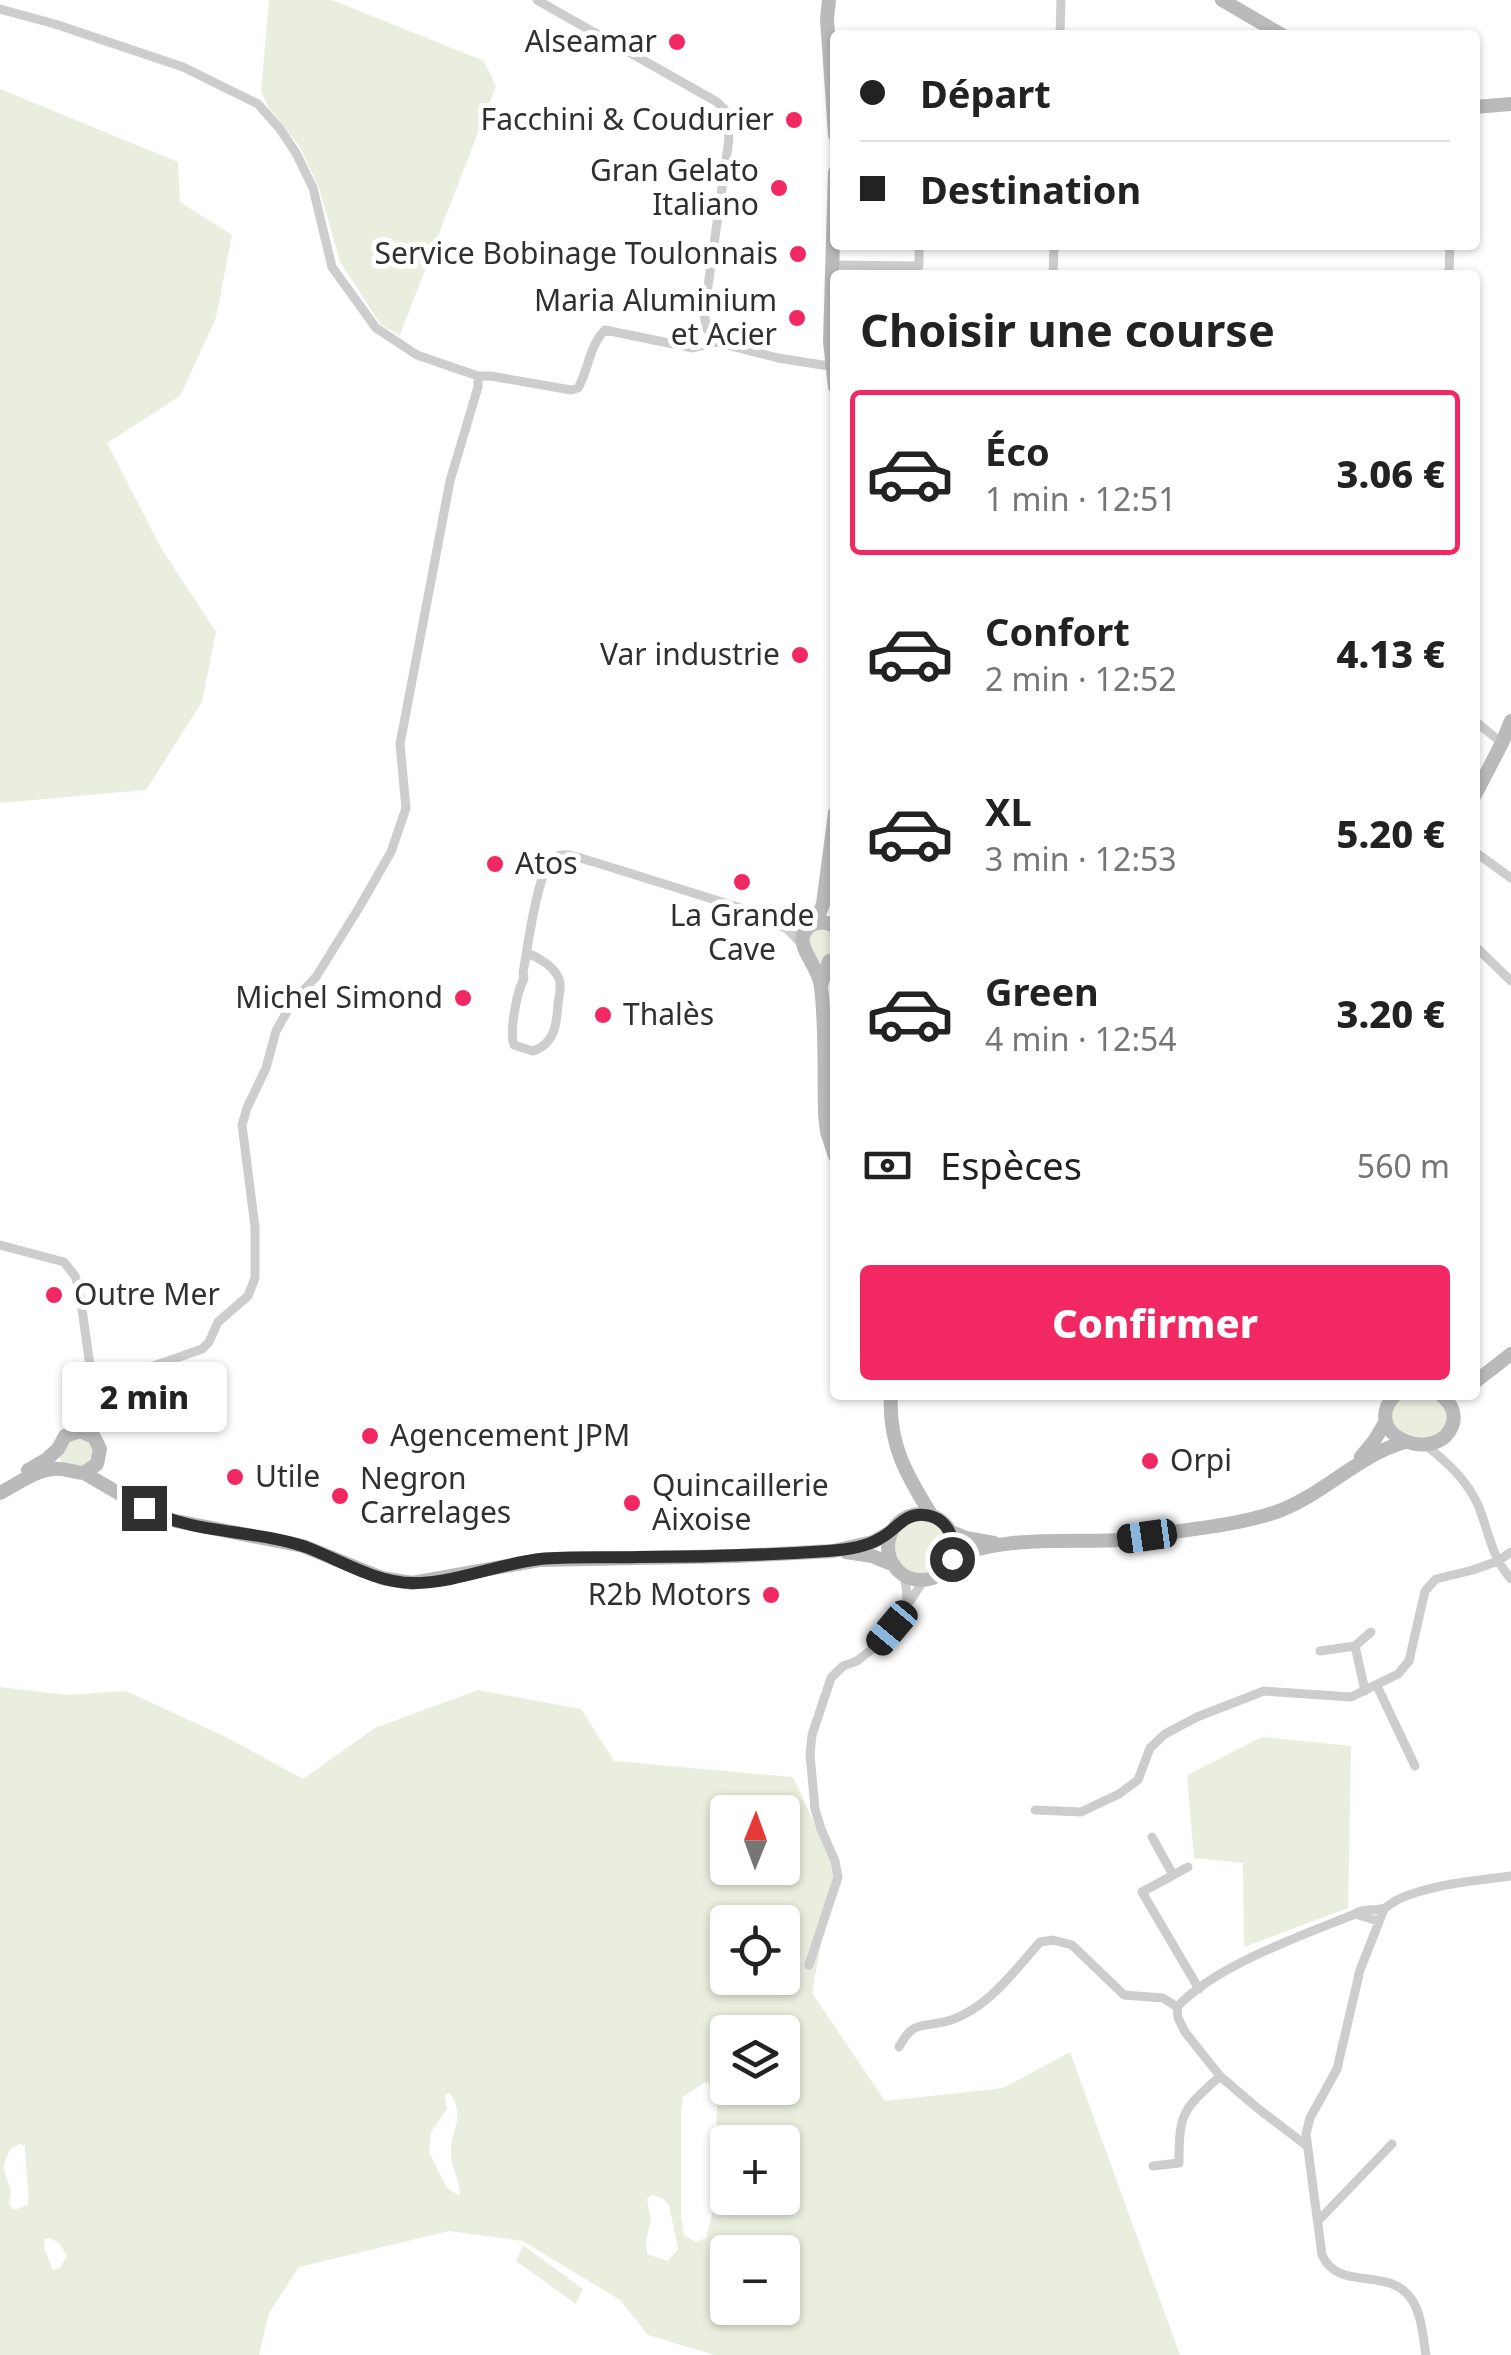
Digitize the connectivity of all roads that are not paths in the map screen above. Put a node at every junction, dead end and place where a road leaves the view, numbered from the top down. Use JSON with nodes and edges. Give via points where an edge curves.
{"nodes":[{"id":1,"x":537,"y":0,"type":"edge"},
{"id":2,"x":821,"y":0,"type":"edge"},
{"id":3,"x":829,"y":0,"type":"edge"},
{"id":4,"x":1062,"y":0,"type":"edge"},
{"id":5,"x":1222,"y":0,"type":"edge"},
{"id":6,"x":1248,"y":6,"type":"edge"},
{"id":7,"x":0,"y":9,"type":"edge"},
{"id":8,"x":827,"y":19,"type":"junction"},
{"id":9,"x":1060,"y":30,"type":"edge"},
{"id":10,"x":1260,"y":30,"type":"edge"},
{"id":11,"x":830,"y":63,"type":"edge"},
{"id":12,"x":1511,"y":104,"type":"edge"},
{"id":13,"x":1480,"y":107,"type":"edge"},
{"id":14,"x":833,"y":250,"type":"edge"},
{"id":15,"x":919,"y":250,"type":"edge"},
{"id":16,"x":833,"y":264,"type":"junction"},
{"id":17,"x":833,"y":270,"type":"edge"},
{"id":18,"x":715,"y":342,"type":"junction"},
{"id":19,"x":830,"y":367,"type":"edge"},
{"id":20,"x":478,"y":376,"type":"junction"},
{"id":21,"x":1511,"y":721,"type":"edge"},
{"id":22,"x":1480,"y":725,"type":"edge"},
{"id":23,"x":1502,"y":743,"type":"junction"},
{"id":24,"x":1480,"y":785,"type":"edge"},
{"id":25,"x":830,"y":848,"type":"edge"},
{"id":26,"x":1480,"y":856,"type":"edge"},
{"id":27,"x":1511,"y":878,"type":"edge"},
{"id":28,"x":817,"y":929,"type":"edge"},
{"id":29,"x":1480,"y":951,"type":"edge"},
{"id":30,"x":527,"y":954,"type":"junction"},
{"id":31,"x":812,"y":960,"type":"junction"},
{"id":32,"x":830,"y":960,"type":"edge"},
{"id":33,"x":830,"y":965,"type":"edge"},
{"id":34,"x":1511,"y":980,"type":"edge"},
{"id":35,"x":821,"y":986,"type":"junction"},
{"id":36,"x":830,"y":1141,"type":"edge"},
{"id":37,"x":0,"y":1245,"type":"edge"},
{"id":38,"x":1511,"y":1346,"type":"edge"},
{"id":39,"x":1511,"y":1354,"type":"edge"},
{"id":40,"x":1480,"y":1368,"type":"edge"},
{"id":41,"x":1480,"y":1378,"type":"edge"},
{"id":42,"x":93,"y":1387,"type":"junction"},
{"id":43,"x":891,"y":1400,"type":"edge"},
{"id":44,"x":1391,"y":1400,"type":"edge"},
{"id":45,"x":1446,"y":1400,"type":"edge"},
{"id":46,"x":1458,"y":1400,"type":"edge"},
{"id":47,"x":81,"y":1401,"type":"junction"},
{"id":48,"x":1453,"y":1410,"type":"junction"},
{"id":49,"x":1386,"y":1422,"type":"junction"},
{"id":50,"x":69,"y":1434,"type":"junction"},
{"id":51,"x":90,"y":1434,"type":"junction"},
{"id":52,"x":1447,"y":1434,"type":"junction"},
{"id":53,"x":1405,"y":1442,"type":"junction"},
{"id":54,"x":1424,"y":1444,"type":"junction"},
{"id":55,"x":58,"y":1449,"type":"junction"},
{"id":56,"x":99,"y":1459,"type":"junction"},
{"id":57,"x":66,"y":1468,"type":"junction"},
{"id":58,"x":1351,"y":1468,"type":"junction"},
{"id":59,"x":1453,"y":1470,"type":"junction"},
{"id":60,"x":84,"y":1473,"type":"junction"},
{"id":61,"x":0,"y":1484,"type":"edge"},
{"id":62,"x":912,"y":1486,"type":"junction"},
{"id":63,"x":0,"y":1494,"type":"edge"},
{"id":64,"x":144,"y":1508,"type":"junction"},
{"id":65,"x":932,"y":1516,"type":"junction"},
{"id":66,"x":908,"y":1517,"type":"junction"},
{"id":67,"x":950,"y":1530,"type":"junction"},
{"id":68,"x":892,"y":1532,"type":"junction"},
{"id":69,"x":1005,"y":1544,"type":"junction"},
{"id":70,"x":833,"y":1551,"type":"junction"},
{"id":71,"x":1511,"y":1552,"type":"edge"},
{"id":72,"x":952,"y":1559,"type":"junction"},
{"id":73,"x":1498,"y":1561,"type":"junction"},
{"id":74,"x":899,"y":1570,"type":"junction"},
{"id":75,"x":1511,"y":1579,"type":"edge"},
{"id":76,"x":924,"y":1580,"type":"junction"},
{"id":77,"x":905,"y":1606,"type":"junction"},
{"id":78,"x":1370,"y":1632,"type":"dead end"},
{"id":79,"x":1355,"y":1646,"type":"junction"},
{"id":80,"x":1320,"y":1652,"type":"dead end"},
{"id":81,"x":1376,"y":1686,"type":"junction"},
{"id":82,"x":1365,"y":1690,"type":"junction"},
{"id":83,"x":1415,"y":1766,"type":"dead end"},
{"id":84,"x":1035,"y":1810,"type":"dead end"},
{"id":85,"x":1152,"y":1836,"type":"dead end"},
{"id":86,"x":1188,"y":1867,"type":"dead end"},
{"id":87,"x":1172,"y":1875,"type":"junction"},
{"id":88,"x":1511,"y":1876,"type":"edge"},
{"id":89,"x":1384,"y":1909,"type":"junction"},
{"id":90,"x":1355,"y":1914,"type":"junction"},
{"id":91,"x":1378,"y":1921,"type":"junction"},
{"id":92,"x":809,"y":1964,"type":"dead end"},
{"id":93,"x":1199,"y":1989,"type":"junction"},
{"id":94,"x":1177,"y":2007,"type":"junction"},
{"id":95,"x":898,"y":2047,"type":"dead end"},
{"id":96,"x":1220,"y":2076,"type":"junction"},
{"id":97,"x":1282,"y":2126,"type":"junction"},
{"id":98,"x":1306,"y":2128,"type":"junction"},
{"id":99,"x":1294,"y":2134,"type":"junction"},
{"id":100,"x":1392,"y":2144,"type":"dead end"},
{"id":101,"x":1307,"y":2146,"type":"junction"},
{"id":102,"x":1152,"y":2166,"type":"dead end"},
{"id":103,"x":1318,"y":2221,"type":"junction"},
{"id":104,"x":1426,"y":2355,"type":"edge"}],
"edges":[{"from":1,"to":18,"type":"street","via":[[725,110],[729,139],[704,314]]},
{"from":2,"to":8,"type":"main road"},
{"from":3,"to":8,"type":"main road"},
{"from":4,"to":9,"type":"street"},
{"from":5,"to":6,"type":"main road"},
{"from":6,"to":10,"type":"main road"},
{"from":7,"to":20,"type":"street","via":[[183,67],[258,104],[296,153],[313,188],[332,267],[376,328],[418,355]]},
{"from":8,"to":11,"type":"main road"},
{"from":12,"to":13,"type":"main road"},
{"from":14,"to":16,"type":"main road"},
{"from":15,"to":16,"type":"street","via":[[919,266]]},
{"from":16,"to":17,"type":"main road"},
{"from":18,"to":19,"type":"street"},
{"from":18,"to":20,"type":"street","via":[[692,348],[605,330],[578,388]]},
{"from":20,"to":42,"type":"street","via":[[450,481],[400,744],[406,808],[391,852],[360,906],[276,1031],[242,1126],[255,1278],[248,1296],[218,1322],[202,1349]]},
{"from":21,"to":23,"type":"main road"},
{"from":22,"to":23,"type":"street"},
{"from":23,"to":24,"type":"main road"},
{"from":25,"to":28,"type":"main road"},
{"from":26,"to":27,"type":"street"},
{"from":28,"to":30,"type":"street","via":[[786,929],[754,912],[560,855],[545,868]]},
{"from":28,"to":31,"type":"main road","via":[[807,956]]},
{"from":29,"to":34,"type":"street"},
{"from":30,"to":30,"type":"street","via":[[511,1037],[514,1045],[534,1051],[552,1036],[560,1000],[558,977]]},
{"from":31,"to":32,"type":"main road"},
{"from":31,"to":35,"type":"main road"},
{"from":33,"to":35,"type":"main road"},
{"from":35,"to":36,"type":"main road"},
{"from":37,"to":42,"type":"street","via":[[64,1262],[75,1276]]},
{"from":38,"to":40,"type":"main road"},
{"from":39,"to":41,"type":"main road"},
{"from":42,"to":47,"type":"street"},
{"from":43,"to":62,"type":"main road","via":[[891,1431]]},
{"from":44,"to":49,"type":"main road"},
{"from":45,"to":48,"type":"main road"},
{"from":46,"to":48,"type":"main road"},
{"from":47,"to":50,"type":"street"},
{"from":47,"to":51,"type":"street"},
{"from":48,"to":52,"type":"main road"},
{"from":49,"to":53,"type":"main road"},
{"from":49,"to":58,"type":"main road"},
{"from":50,"to":51,"type":"main road"},
{"from":50,"to":55,"type":"main road"},
{"from":51,"to":56,"type":"main road","via":[[99,1444]]},
{"from":52,"to":54,"type":"main road"},
{"from":52,"to":59,"type":"street"},
{"from":53,"to":54,"type":"main road"},
{"from":53,"to":58,"type":"main road"},
{"from":54,"to":59,"type":"street"},
{"from":55,"to":57,"type":"main road"},
{"from":55,"to":61,"type":"main road"},
{"from":56,"to":60,"type":"main road"},
{"from":56,"to":64,"type":"main road","via":[[110,1479]]},
{"from":57,"to":60,"type":"main road"},
{"from":57,"to":63,"type":"main road","via":[[50,1468]]},
{"from":58,"to":69,"type":"main road","via":[[1272,1514],[1123,1540]]},
{"from":59,"to":73,"type":"street","via":[[1477,1504]]},
{"from":60,"to":64,"type":"main road"},
{"from":62,"to":65,"type":"main road"},
{"from":62,"to":66,"type":"main road"},
{"from":64,"to":70,"type":"main road","via":[[188,1524],[302,1546],[412,1583],[539,1560]]},
{"from":65,"to":66,"type":"main road"},
{"from":65,"to":67,"type":"main road"},
{"from":66,"to":68,"type":"main road"},
{"from":67,"to":69,"type":"main road"},
{"from":67,"to":72,"type":"main road"},
{"from":68,"to":70,"type":"main road"},
{"from":68,"to":74,"type":"main road","via":[[888,1552]]},
{"from":69,"to":72,"type":"main road"},
{"from":70,"to":74,"type":"main road","via":[[872,1556]]},
{"from":71,"to":73,"type":"street"},
{"from":72,"to":76,"type":"main road","via":[[942,1573]]},
{"from":73,"to":75,"type":"street"},
{"from":73,"to":81,"type":"street","via":[[1436,1579],[1425,1591],[1410,1660]]},
{"from":74,"to":76,"type":"main road"},
{"from":74,"to":77,"type":"street"},
{"from":76,"to":77,"type":"street"},
{"from":77,"to":92,"type":"street","via":[[876,1646],[830,1678],[812,1735],[816,1808],[838,1877]]},
{"from":78,"to":79,"type":"street"},
{"from":79,"to":80,"type":"street"},
{"from":79,"to":82,"type":"street"},
{"from":81,"to":82,"type":"street"},
{"from":81,"to":83,"type":"street"},
{"from":82,"to":84,"type":"street","via":[[1342,1698],[1264,1691],[1165,1734],[1150,1748],[1138,1780],[1119,1794],[1081,1812]]},
{"from":85,"to":87,"type":"street"},
{"from":86,"to":87,"type":"street"},
{"from":87,"to":93,"type":"street","via":[[1142,1892]]},
{"from":88,"to":89,"type":"street","via":[[1418,1892]]},
{"from":89,"to":90,"type":"street"},
{"from":89,"to":91,"type":"street"},
{"from":90,"to":91,"type":"street"},
{"from":90,"to":93,"type":"street","via":[[1244,1960]]},
{"from":91,"to":98,"type":"street","via":[[1340,2062]]},
{"from":93,"to":94,"type":"street"},
{"from":94,"to":95,"type":"street","via":[[1163,1998],[1124,1995],[1072,1945],[1053,1940],[1040,1942],[978,2007],[952,2020],[914,2026]]},
{"from":94,"to":96,"type":"street","via":[[1185,2032]]},
{"from":96,"to":97,"type":"street"},
{"from":96,"to":102,"type":"street","via":[[1189,2104],[1179,2126],[1180,2163]]},
{"from":97,"to":98,"type":"street"},
{"from":97,"to":99,"type":"street"},
{"from":98,"to":99,"type":"street"},
{"from":98,"to":101,"type":"street"},
{"from":99,"to":101,"type":"street"},
{"from":100,"to":103,"type":"street"},
{"from":101,"to":103,"type":"street"},
{"from":103,"to":104,"type":"street","via":[[1330,2268],[1405,2291]]}]}
